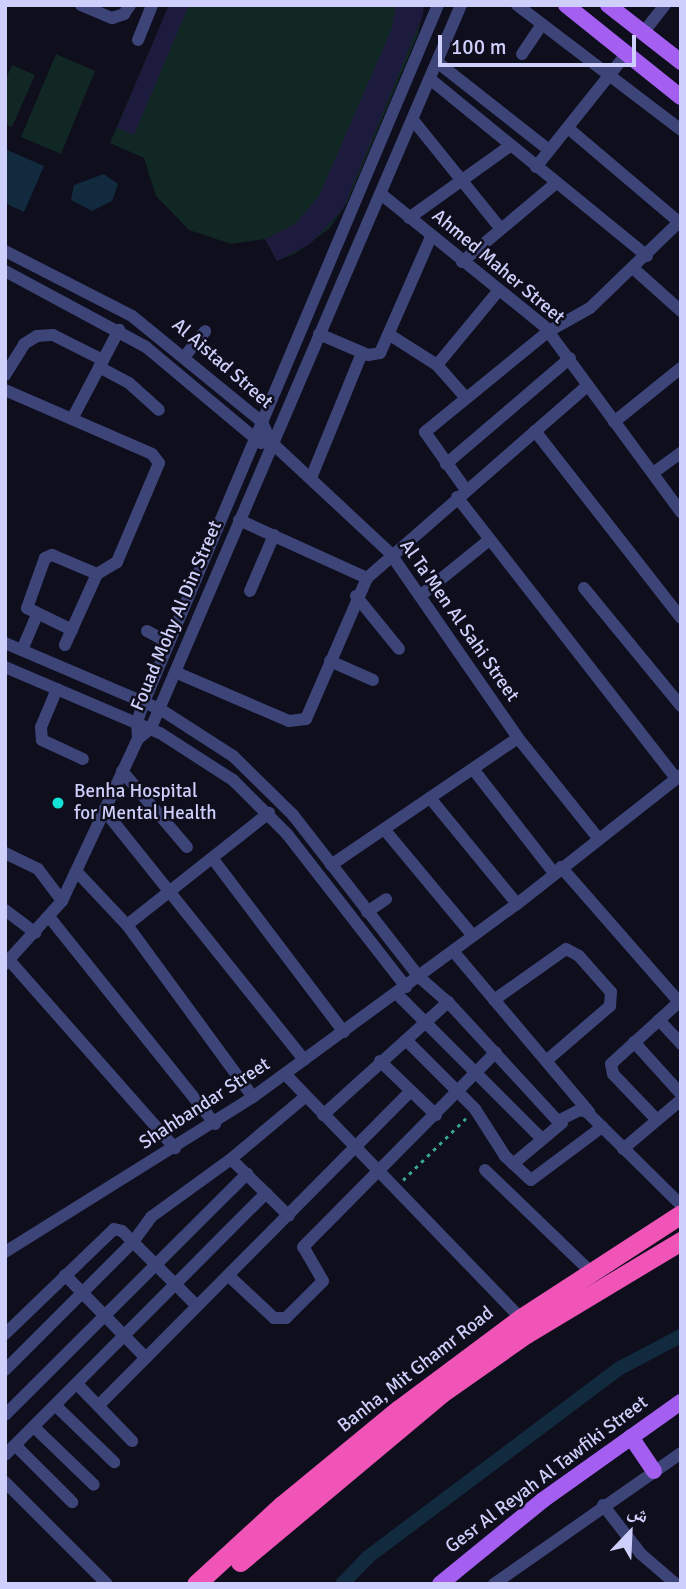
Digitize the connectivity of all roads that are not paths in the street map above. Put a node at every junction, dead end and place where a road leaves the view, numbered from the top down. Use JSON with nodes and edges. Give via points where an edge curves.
{"nodes":[{"id":1,"x":81,"y":5,"type":"edge"},
{"id":2,"x":130,"y":5,"type":"edge"},
{"id":3,"x":136,"y":5,"type":"edge"},
{"id":4,"x":438,"y":5,"type":"edge"},
{"id":5,"x":461,"y":5,"type":"edge"},
{"id":6,"x":517,"y":5,"type":"edge"},
{"id":7,"x":566,"y":5,"type":"edge"},
{"id":8,"x":608,"y":5,"type":"edge"},
{"id":9,"x":666,"y":5,"type":"edge"},
{"id":10,"x":151,"y":8,"type":"edge"},
{"id":11,"x":542,"y":24,"type":"junction"},
{"id":12,"x":643,"y":33,"type":"junction"},
{"id":13,"x":138,"y":40,"type":"dead end"},
{"id":14,"x":626,"y":53,"type":"junction"},
{"id":15,"x":522,"y":54,"type":"dead end"},
{"id":16,"x":437,"y":62,"type":"junction"},
{"id":17,"x":681,"y":62,"type":"edge"},
{"id":18,"x":609,"y":75,"type":"junction"},
{"id":19,"x":430,"y":79,"type":"junction"},
{"id":20,"x":681,"y":97,"type":"edge"},
{"id":21,"x":413,"y":120,"type":"junction"},
{"id":22,"x":568,"y":128,"type":"junction"},
{"id":23,"x":681,"y":130,"type":"edge"},
{"id":24,"x":510,"y":146,"type":"junction"},
{"id":25,"x":549,"y":150,"type":"junction"},
{"id":26,"x":536,"y":167,"type":"junction"},
{"id":27,"x":462,"y":180,"type":"junction"},
{"id":28,"x":556,"y":183,"type":"junction"},
{"id":29,"x":381,"y":194,"type":"junction"},
{"id":30,"x":409,"y":218,"type":"junction"},
{"id":31,"x":680,"y":221,"type":"edge"},
{"id":32,"x":501,"y":229,"type":"junction"},
{"id":33,"x":431,"y":237,"type":"junction"},
{"id":34,"x":5,"y":251,"type":"edge"},
{"id":35,"x":647,"y":256,"type":"junction"},
{"id":36,"x":462,"y":262,"type":"junction"},
{"id":37,"x":634,"y":269,"type":"junction"},
{"id":38,"x":5,"y":271,"type":"edge"},
{"id":39,"x":499,"y":290,"type":"junction"},
{"id":40,"x":681,"y":312,"type":"edge"},
{"id":41,"x":132,"y":316,"type":"junction"},
{"id":42,"x":121,"y":331,"type":"junction"},
{"id":43,"x":205,"y":331,"type":"dead end"},
{"id":44,"x":549,"y":331,"type":"junction"},
{"id":45,"x":319,"y":334,"type":"junction"},
{"id":46,"x":390,"y":335,"type":"junction"},
{"id":47,"x":181,"y":353,"type":"junction"},
{"id":48,"x":362,"y":353,"type":"junction"},
{"id":49,"x":570,"y":358,"type":"junction"},
{"id":50,"x":166,"y":362,"type":"junction"},
{"id":51,"x":101,"y":364,"type":"junction"},
{"id":52,"x":437,"y":365,"type":"junction"},
{"id":53,"x":681,"y":368,"type":"edge"},
{"id":54,"x":5,"y":375,"type":"edge"},
{"id":55,"x":588,"y":385,"type":"junction"},
{"id":56,"x":5,"y":390,"type":"edge"},
{"id":57,"x":466,"y":398,"type":"junction"},
{"id":58,"x":159,"y":410,"type":"dead end"},
{"id":59,"x":249,"y":411,"type":"junction"},
{"id":60,"x":72,"y":419,"type":"junction"},
{"id":61,"x":262,"y":422,"type":"junction"},
{"id":62,"x":614,"y":422,"type":"junction"},
{"id":63,"x":238,"y":427,"type":"junction"},
{"id":64,"x":535,"y":431,"type":"junction"},
{"id":65,"x":254,"y":441,"type":"junction"},
{"id":66,"x":271,"y":442,"type":"junction"},
{"id":67,"x":681,"y":453,"type":"edge"},
{"id":68,"x":446,"y":464,"type":"junction"},
{"id":69,"x":653,"y":474,"type":"junction"},
{"id":70,"x":311,"y":478,"type":"junction"},
{"id":71,"x":461,"y":493,"type":"junction"},
{"id":72,"x":681,"y":512,"type":"edge"},
{"id":73,"x":239,"y":520,"type":"junction"},
{"id":74,"x":274,"y":536,"type":"junction"},
{"id":75,"x":488,"y":541,"type":"junction"},
{"id":76,"x":390,"y":553,"type":"junction"},
{"id":77,"x":97,"y":575,"type":"junction"},
{"id":78,"x":367,"y":578,"type":"junction"},
{"id":79,"x":584,"y":588,"type":"dead end"},
{"id":80,"x":250,"y":591,"type":"dead end"},
{"id":81,"x":356,"y":596,"type":"junction"},
{"id":82,"x":420,"y":596,"type":"junction"},
{"id":83,"x":37,"y":614,"type":"junction"},
{"id":84,"x":681,"y":618,"type":"edge"},
{"id":85,"x":72,"y":630,"type":"junction"},
{"id":86,"x":147,"y":631,"type":"dead end"},
{"id":87,"x":169,"y":643,"type":"junction"},
{"id":88,"x":65,"y":645,"type":"dead end"},
{"id":89,"x":14,"y":647,"type":"edge"},
{"id":90,"x":398,"y":649,"type":"dead end"},
{"id":91,"x":330,"y":662,"type":"junction"},
{"id":92,"x":6,"y":667,"type":"edge"},
{"id":93,"x":175,"y":672,"type":"junction"},
{"id":94,"x":373,"y":680,"type":"dead end"},
{"id":95,"x":57,"y":688,"type":"junction"},
{"id":96,"x":144,"y":702,"type":"junction"},
{"id":97,"x":681,"y":706,"type":"edge"},
{"id":98,"x":160,"y":709,"type":"junction"},
{"id":99,"x":137,"y":722,"type":"junction"},
{"id":100,"x":151,"y":728,"type":"junction"},
{"id":101,"x":518,"y":738,"type":"junction"},
{"id":102,"x":138,"y":739,"type":"junction"},
{"id":103,"x":83,"y":759,"type":"dead end"},
{"id":104,"x":473,"y":769,"type":"junction"},
{"id":105,"x":122,"y":771,"type":"junction"},
{"id":106,"x":679,"y":776,"type":"edge"},
{"id":107,"x":430,"y":798,"type":"junction"},
{"id":108,"x":104,"y":810,"type":"junction"},
{"id":109,"x":269,"y":813,"type":"junction"},
{"id":110,"x":384,"y":829,"type":"junction"},
{"id":111,"x":598,"y":838,"type":"junction"},
{"id":112,"x":187,"y":847,"type":"dead end"},
{"id":113,"x":5,"y":853,"type":"edge"},
{"id":114,"x":213,"y":859,"type":"junction"},
{"id":115,"x":331,"y":865,"type":"junction"},
{"id":116,"x":558,"y":870,"type":"junction"},
{"id":117,"x":77,"y":872,"type":"junction"},
{"id":118,"x":168,"y":894,"type":"junction"},
{"id":119,"x":386,"y":898,"type":"dead end"},
{"id":120,"x":62,"y":901,"type":"junction"},
{"id":121,"x":517,"y":904,"type":"junction"},
{"id":122,"x":5,"y":910,"type":"edge"},
{"id":123,"x":368,"y":912,"type":"junction"},
{"id":124,"x":50,"y":918,"type":"junction"},
{"id":125,"x":127,"y":925,"type":"junction"},
{"id":126,"x":36,"y":933,"type":"junction"},
{"id":127,"x":473,"y":936,"type":"junction"},
{"id":128,"x":453,"y":951,"type":"junction"},
{"id":129,"x":7,"y":962,"type":"edge"},
{"id":130,"x":419,"y":977,"type":"junction"},
{"id":131,"x":401,"y":990,"type":"junction"},
{"id":132,"x":494,"y":1000,"type":"junction"},
{"id":133,"x":448,"y":1002,"type":"junction"},
{"id":134,"x":680,"y":1003,"type":"edge"},
{"id":135,"x":659,"y":1020,"type":"junction"},
{"id":136,"x":425,"y":1023,"type":"junction"},
{"id":137,"x":344,"y":1032,"type":"junction"},
{"id":138,"x":406,"y":1040,"type":"junction"},
{"id":139,"x":634,"y":1042,"type":"junction"},
{"id":140,"x":681,"y":1044,"type":"edge"},
{"id":141,"x":496,"y":1052,"type":"junction"},
{"id":142,"x":304,"y":1060,"type":"junction"},
{"id":143,"x":380,"y":1061,"type":"junction"},
{"id":144,"x":546,"y":1061,"type":"junction"},
{"id":145,"x":475,"y":1069,"type":"junction"},
{"id":146,"x":285,"y":1074,"type":"junction"},
{"id":147,"x":456,"y":1091,"type":"junction"},
{"id":148,"x":410,"y":1092,"type":"junction"},
{"id":149,"x":681,"y":1094,"type":"edge"},
{"id":150,"x":306,"y":1096,"type":"junction"},
{"id":151,"x":253,"y":1097,"type":"junction"},
{"id":152,"x":681,"y":1100,"type":"edge"},
{"id":153,"x":323,"y":1115,"type":"junction"},
{"id":154,"x":436,"y":1115,"type":"junction"},
{"id":155,"x":592,"y":1115,"type":"junction"},
{"id":156,"x":657,"y":1120,"type":"junction"},
{"id":157,"x":562,"y":1123,"type":"junction"},
{"id":158,"x":215,"y":1124,"type":"junction"},
{"id":159,"x":602,"y":1127,"type":"junction"},
{"id":160,"x":542,"y":1139,"type":"junction"},
{"id":161,"x":356,"y":1147,"type":"junction"},
{"id":162,"x":175,"y":1148,"type":"junction"},
{"id":163,"x":623,"y":1149,"type":"junction"},
{"id":164,"x":231,"y":1159,"type":"junction"},
{"id":165,"x":513,"y":1164,"type":"junction"},
{"id":166,"x":485,"y":1170,"type":"dead end"},
{"id":167,"x":381,"y":1173,"type":"junction"},
{"id":168,"x":247,"y":1174,"type":"junction"},
{"id":169,"x":266,"y":1193,"type":"junction"},
{"id":170,"x":681,"y":1205,"type":"edge"},
{"id":171,"x":681,"y":1214,"type":"edge"},
{"id":172,"x":289,"y":1216,"type":"junction"},
{"id":173,"x":681,"y":1241,"type":"edge"},
{"id":174,"x":133,"y":1242,"type":"junction"},
{"id":175,"x":5,"y":1252,"type":"edge"},
{"id":176,"x":157,"y":1265,"type":"junction"},
{"id":177,"x":590,"y":1271,"type":"junction"},
{"id":178,"x":65,"y":1275,"type":"junction"},
{"id":179,"x":229,"y":1276,"type":"junction"},
{"id":180,"x":178,"y":1286,"type":"junction"},
{"id":181,"x":600,"y":1288,"type":"junction"},
{"id":182,"x":83,"y":1294,"type":"junction"},
{"id":183,"x":197,"y":1306,"type":"junction"},
{"id":184,"x":105,"y":1318,"type":"junction"},
{"id":185,"x":521,"y":1318,"type":"junction"},
{"id":186,"x":5,"y":1334,"type":"edge"},
{"id":187,"x":125,"y":1338,"type":"junction"},
{"id":188,"x":146,"y":1358,"type":"junction"},
{"id":189,"x":5,"y":1370,"type":"edge"},
{"id":190,"x":78,"y":1385,"type":"junction"},
{"id":191,"x":681,"y":1402,"type":"edge"},
{"id":192,"x":99,"y":1405,"type":"junction"},
{"id":193,"x":56,"y":1406,"type":"junction"},
{"id":194,"x":5,"y":1415,"type":"edge"},
{"id":195,"x":34,"y":1427,"type":"junction"},
{"id":196,"x":631,"y":1437,"type":"junction"},
{"id":197,"x":132,"y":1441,"type":"dead end"},
{"id":198,"x":15,"y":1445,"type":"junction"},
{"id":199,"x":681,"y":1453,"type":"edge"},
{"id":200,"x":5,"y":1455,"type":"edge"},
{"id":201,"x":114,"y":1462,"type":"dead end"},
{"id":202,"x":654,"y":1471,"type":"junction"},
{"id":203,"x":5,"y":1482,"type":"edge"},
{"id":204,"x":94,"y":1485,"type":"dead end"},
{"id":205,"x":72,"y":1502,"type":"dead end"},
{"id":206,"x":603,"y":1505,"type":"junction"},
{"id":207,"x":107,"y":1584,"type":"edge"},
{"id":208,"x":196,"y":1584,"type":"edge"},
{"id":209,"x":216,"y":1584,"type":"edge"},
{"id":210,"x":440,"y":1584,"type":"edge"},
{"id":211,"x":494,"y":1584,"type":"edge"},
{"id":212,"x":677,"y":1584,"type":"edge"}],
"edges":[{"from":1,"to":2,"type":"street","via":[[113,18],[124,14]]},
{"from":3,"to":10,"type":"street"},
{"from":4,"to":61,"type":"street","name":"Fouad Mohy Al Din Street"},
{"from":5,"to":16,"type":"street","name":"Fouad Mohy Al Din Street"},
{"from":6,"to":11,"type":"street"},
{"from":7,"to":14,"type":"main road"},
{"from":8,"to":12,"type":"main road"},
{"from":9,"to":12,"type":"street"},
{"from":10,"to":13,"type":"street"},
{"from":11,"to":15,"type":"street"},
{"from":11,"to":18,"type":"street"},
{"from":12,"to":17,"type":"main road"},
{"from":14,"to":18,"type":"street"},
{"from":14,"to":20,"type":"main road"},
{"from":16,"to":19,"type":"street","name":"Fouad Mohy Al Din Street"},
{"from":16,"to":25,"type":"street"},
{"from":18,"to":22,"type":"street"},
{"from":18,"to":23,"type":"street"},
{"from":19,"to":21,"type":"street","name":"Fouad Mohy Al Din Street"},
{"from":19,"to":24,"type":"street"},
{"from":21,"to":27,"type":"street"},
{"from":21,"to":29,"type":"street","name":"Fouad Mohy Al Din Street"},
{"from":22,"to":25,"type":"street"},
{"from":22,"to":31,"type":"street"},
{"from":24,"to":26,"type":"street"},
{"from":24,"to":27,"type":"street"},
{"from":25,"to":26,"type":"street"},
{"from":26,"to":28,"type":"street"},
{"from":27,"to":30,"type":"street"},
{"from":27,"to":32,"type":"street"},
{"from":28,"to":32,"type":"street"},
{"from":28,"to":35,"type":"street"},
{"from":29,"to":30,"type":"street","name":"Ahmed Maher Street"},
{"from":29,"to":45,"type":"street","name":"Fouad Mohy Al Din Street"},
{"from":30,"to":33,"type":"street","name":"Ahmed Maher Street"},
{"from":31,"to":35,"type":"street"},
{"from":32,"to":36,"type":"street"},
{"from":33,"to":36,"type":"street","name":"Ahmed Maher Street"},
{"from":33,"to":46,"type":"street"},
{"from":34,"to":41,"type":"street","name":"Al Aistad Street"},
{"from":35,"to":37,"type":"street"},
{"from":36,"to":39,"type":"street","name":"Ahmed Maher Street"},
{"from":37,"to":40,"type":"street"},
{"from":37,"to":44,"type":"street","via":[[590,308]]},
{"from":38,"to":42,"type":"street","name":"Al Aistad Street"},
{"from":39,"to":44,"type":"street","name":"Ahmed Maher Street"},
{"from":39,"to":52,"type":"street"},
{"from":41,"to":42,"type":"street"},
{"from":41,"to":47,"type":"street","name":"Al Aistad Street"},
{"from":42,"to":50,"type":"street","name":"Al Aistad Street"},
{"from":42,"to":51,"type":"street"},
{"from":43,"to":47,"type":"street"},
{"from":44,"to":49,"type":"street","name":"Ahmed Maher Street"},
{"from":44,"to":57,"type":"street"},
{"from":45,"to":48,"type":"street"},
{"from":45,"to":66,"type":"street","name":"Fouad Mohy Al Din Street"},
{"from":46,"to":48,"type":"street","via":[[380,353]]},
{"from":46,"to":52,"type":"street"},
{"from":47,"to":50,"type":"street"},
{"from":47,"to":59,"type":"street","name":"Al Aistad Street"},
{"from":48,"to":70,"type":"street"},
{"from":49,"to":55,"type":"street","name":"Ahmed Maher Street"},
{"from":49,"to":68,"type":"street"},
{"from":50,"to":63,"type":"street","name":"Al Aistad Street"},
{"from":51,"to":54,"type":"street","via":[[53,335],[37,336],[24,344]]},
{"from":51,"to":58,"type":"street"},
{"from":51,"to":60,"type":"street"},
{"from":52,"to":57,"type":"street"},
{"from":53,"to":62,"type":"street"},
{"from":55,"to":62,"type":"street","name":"Ahmed Maher Street"},
{"from":55,"to":64,"type":"street"},
{"from":56,"to":60,"type":"street"},
{"from":57,"to":68,"type":"street","via":[[425,432]]},
{"from":59,"to":61,"type":"street","name":"Al Aistad Street"},
{"from":59,"to":63,"type":"street"},
{"from":60,"to":77,"type":"street","via":[[152,454],[159,463],[117,562]]},
{"from":61,"to":65,"type":"street","name":"Fouad Mohy Al Din Street"},
{"from":61,"to":66,"type":"street","name":"Al Aistad Street"},
{"from":62,"to":69,"type":"street","name":"Ahmed Maher Street"},
{"from":63,"to":65,"type":"street","name":"Al Aistad Street"},
{"from":64,"to":71,"type":"street"},
{"from":64,"to":84,"type":"street"},
{"from":65,"to":66,"type":"street","name":"Al Aistad Street"},
{"from":65,"to":87,"type":"street","name":"Fouad Mohy Al Din Street"},
{"from":66,"to":70,"type":"street","name":"Al Ta'Men Al Sahi Street"},
{"from":66,"to":73,"type":"street","name":"Fouad Mohy Al Din Street"},
{"from":67,"to":69,"type":"street"},
{"from":68,"to":71,"type":"street"},
{"from":69,"to":72,"type":"street","name":"Ahmed Maher Street"},
{"from":70,"to":76,"type":"street","name":"Al Ta'Men Al Sahi Street"},
{"from":71,"to":75,"type":"street"},
{"from":71,"to":76,"type":"street"},
{"from":73,"to":74,"type":"street"},
{"from":73,"to":93,"type":"street","name":"Fouad Mohy Al Din Street"},
{"from":74,"to":78,"type":"street"},
{"from":74,"to":80,"type":"street"},
{"from":75,"to":82,"type":"street"},
{"from":75,"to":106,"type":"street"},
{"from":76,"to":78,"type":"street"},
{"from":76,"to":82,"type":"street","name":"Al Ta'Men Al Sahi Street"},
{"from":77,"to":83,"type":"street","via":[[46,556],[26,603]]},
{"from":77,"to":85,"type":"street"},
{"from":78,"to":81,"type":"street"},
{"from":79,"to":97,"type":"street"},
{"from":81,"to":90,"type":"street"},
{"from":81,"to":91,"type":"street"},
{"from":82,"to":101,"type":"street","name":"Al Ta'Men Al Sahi Street"},
{"from":83,"to":85,"type":"street"},
{"from":83,"to":89,"type":"street"},
{"from":85,"to":88,"type":"street"},
{"from":86,"to":87,"type":"street"},
{"from":87,"to":96,"type":"street","name":"Fouad Mohy Al Din Street"},
{"from":89,"to":92,"type":"street"},
{"from":89,"to":96,"type":"street"},
{"from":91,"to":93,"type":"street","via":[[310,712],[298,723]]},
{"from":91,"to":94,"type":"street"},
{"from":92,"to":95,"type":"street"},
{"from":93,"to":98,"type":"street","name":"Fouad Mohy Al Din Street"},
{"from":95,"to":99,"type":"street"},
{"from":95,"to":103,"type":"street","via":[[41,727],[42,740]]},
{"from":96,"to":98,"type":"street"},
{"from":96,"to":99,"type":"street","name":"Fouad Mohy Al Din Street"},
{"from":98,"to":100,"type":"street","name":"Fouad Mohy Al Din Street"},
{"from":98,"to":115,"type":"street","via":[[211,740],[254,775],[293,815]]},
{"from":99,"to":100,"type":"street"},
{"from":99,"to":102,"type":"street","name":"Fouad Mohy Al Din Street"},
{"from":100,"to":102,"type":"street","name":"Fouad Mohy Al Din Street"},
{"from":100,"to":109,"type":"street","via":[[210,762]]},
{"from":101,"to":104,"type":"street"},
{"from":101,"to":111,"type":"street","name":"Al Ta'Men Al Sahi Street"},
{"from":102,"to":105,"type":"street"},
{"from":104,"to":107,"type":"street"},
{"from":104,"to":116,"type":"street"},
{"from":105,"to":108,"type":"street"},
{"from":105,"to":112,"type":"street"},
{"from":106,"to":111,"type":"street","name":"Shahbandar Street"},
{"from":107,"to":110,"type":"street"},
{"from":107,"to":121,"type":"street"},
{"from":108,"to":117,"type":"street"},
{"from":108,"to":118,"type":"street"},
{"from":109,"to":114,"type":"street"},
{"from":109,"to":131,"type":"street"},
{"from":110,"to":115,"type":"street"},
{"from":110,"to":127,"type":"street"},
{"from":111,"to":116,"type":"street","name":"Shahbandar Street"},
{"from":113,"to":120,"type":"street","via":[[38,869]]},
{"from":114,"to":118,"type":"street"},
{"from":114,"to":137,"type":"street"},
{"from":115,"to":123,"type":"street"},
{"from":116,"to":121,"type":"street","name":"Shahbandar Street"},
{"from":116,"to":134,"type":"street"},
{"from":117,"to":120,"type":"street"},
{"from":117,"to":125,"type":"street"},
{"from":118,"to":125,"type":"street"},
{"from":118,"to":142,"type":"street"},
{"from":119,"to":123,"type":"street"},
{"from":120,"to":124,"type":"street"},
{"from":121,"to":127,"type":"street","name":"Shahbandar Street"},
{"from":122,"to":126,"type":"street"},
{"from":123,"to":130,"type":"street"},
{"from":124,"to":126,"type":"street"},
{"from":124,"to":158,"type":"street"},
{"from":125,"to":151,"type":"street"},
{"from":126,"to":129,"type":"street"},
{"from":127,"to":128,"type":"street","name":"Shahbandar Street"},
{"from":128,"to":130,"type":"street","name":"Shahbandar Street"},
{"from":128,"to":132,"type":"street"},
{"from":129,"to":162,"type":"street"},
{"from":130,"to":131,"type":"street","name":"Shahbandar Street"},
{"from":130,"to":133,"type":"street"},
{"from":131,"to":136,"type":"street"},
{"from":131,"to":137,"type":"street","name":"Shahbandar Street"},
{"from":132,"to":144,"type":"street"},
{"from":132,"to":144,"type":"street","via":[[566,949],[579,956],[611,992],[610,1006]]},
{"from":133,"to":136,"type":"street"},
{"from":133,"to":141,"type":"street"},
{"from":134,"to":135,"type":"street"},
{"from":135,"to":139,"type":"street"},
{"from":135,"to":140,"type":"street"},
{"from":136,"to":138,"type":"street"},
{"from":136,"to":145,"type":"street"},
{"from":137,"to":142,"type":"street","name":"Shahbandar Street"},
{"from":138,"to":143,"type":"street"},
{"from":138,"to":147,"type":"street"},
{"from":139,"to":149,"type":"street"},
{"from":139,"to":156,"type":"street","via":[[614,1059],[610,1069]]},
{"from":141,"to":145,"type":"street"},
{"from":141,"to":157,"type":"street"},
{"from":142,"to":146,"type":"street","name":"Shahbandar Street"},
{"from":143,"to":148,"type":"street"},
{"from":143,"to":153,"type":"street"},
{"from":144,"to":155,"type":"street"},
{"from":145,"to":147,"type":"street"},
{"from":145,"to":160,"type":"street"},
{"from":146,"to":150,"type":"street"},
{"from":146,"to":151,"type":"street","name":"Shahbandar Street"},
{"from":147,"to":154,"type":"street"},
{"from":147,"to":165,"type":"street","via":[[475,1109]]},
{"from":148,"to":154,"type":"street"},
{"from":148,"to":161,"type":"street"},
{"from":150,"to":153,"type":"street"},
{"from":150,"to":164,"type":"street"},
{"from":151,"to":158,"type":"street","name":"Shahbandar Street"},
{"from":152,"to":156,"type":"street"},
{"from":153,"to":161,"type":"street"},
{"from":154,"to":167,"type":"street"},
{"from":155,"to":157,"type":"street","via":[[580,1110]]},
{"from":155,"to":159,"type":"street"},
{"from":156,"to":163,"type":"street"},
{"from":157,"to":160,"type":"street"},
{"from":158,"to":162,"type":"street","name":"Shahbandar Street"},
{"from":159,"to":163,"type":"street"},
{"from":159,"to":165,"type":"street","via":[[537,1179],[531,1180]]},
{"from":160,"to":165,"type":"street"},
{"from":161,"to":167,"type":"street"},
{"from":161,"to":172,"type":"street"},
{"from":162,"to":175,"type":"street","name":"Shahbandar Street"},
{"from":163,"to":170,"type":"street"},
{"from":164,"to":168,"type":"street"},
{"from":164,"to":174,"type":"street","via":[[151,1217]]},
{"from":166,"to":177,"type":"street"},
{"from":167,"to":179,"type":"street","via":[[303,1247],[323,1281],[286,1318],[274,1318]]},
{"from":167,"to":185,"type":"street"},
{"from":168,"to":169,"type":"street"},
{"from":168,"to":176,"type":"street"},
{"from":169,"to":172,"type":"street"},
{"from":169,"to":180,"type":"street"},
{"from":171,"to":177,"type":"highway","name":"Banha, Mit Ghamr Road"},
{"from":172,"to":179,"type":"street"},
{"from":173,"to":181,"type":"highway","name":"Banha, Mit Ghamr Road"},
{"from":174,"to":176,"type":"street"},
{"from":174,"to":178,"type":"street","via":[[122,1231],[111,1231]]},
{"from":174,"to":182,"type":"street"},
{"from":176,"to":180,"type":"street"},
{"from":176,"to":184,"type":"street"},
{"from":177,"to":181,"type":"highway"},
{"from":177,"to":185,"type":"highway","name":"Banha, Mit Ghamr Road"},
{"from":178,"to":182,"type":"street"},
{"from":178,"to":186,"type":"street"},
{"from":179,"to":183,"type":"street"},
{"from":180,"to":183,"type":"street"},
{"from":180,"to":187,"type":"street"},
{"from":181,"to":209,"type":"highway","name":"Banha, Mit Ghamr Road","via":[[442,1392]]},
{"from":182,"to":184,"type":"street"},
{"from":182,"to":189,"type":"street"},
{"from":183,"to":188,"type":"street"},
{"from":184,"to":187,"type":"street"},
{"from":184,"to":194,"type":"street"},
{"from":185,"to":208,"type":"highway","name":"Banha, Mit Ghamr Road","via":[[399,1409],[282,1505]]},
{"from":187,"to":188,"type":"street"},
{"from":187,"to":190,"type":"street"},
{"from":188,"to":192,"type":"street"},
{"from":190,"to":192,"type":"street"},
{"from":190,"to":193,"type":"street"},
{"from":191,"to":196,"type":"main road","name":"Gesr Al Reyah Al Tawfiki Street"},
{"from":192,"to":197,"type":"street"},
{"from":193,"to":195,"type":"street"},
{"from":193,"to":201,"type":"street"},
{"from":195,"to":198,"type":"street"},
{"from":195,"to":204,"type":"street"},
{"from":196,"to":202,"type":"main road"},
{"from":196,"to":210,"type":"main road","name":"Gesr Al Reyah Al Tawfiki Street","via":[[542,1500]]},
{"from":198,"to":200,"type":"street"},
{"from":198,"to":205,"type":"street"},
{"from":199,"to":202,"type":"street"},
{"from":202,"to":206,"type":"street"},
{"from":203,"to":207,"type":"street"},
{"from":206,"to":211,"type":"street"},
{"from":206,"to":212,"type":"street","via":[[641,1554]]}]}
